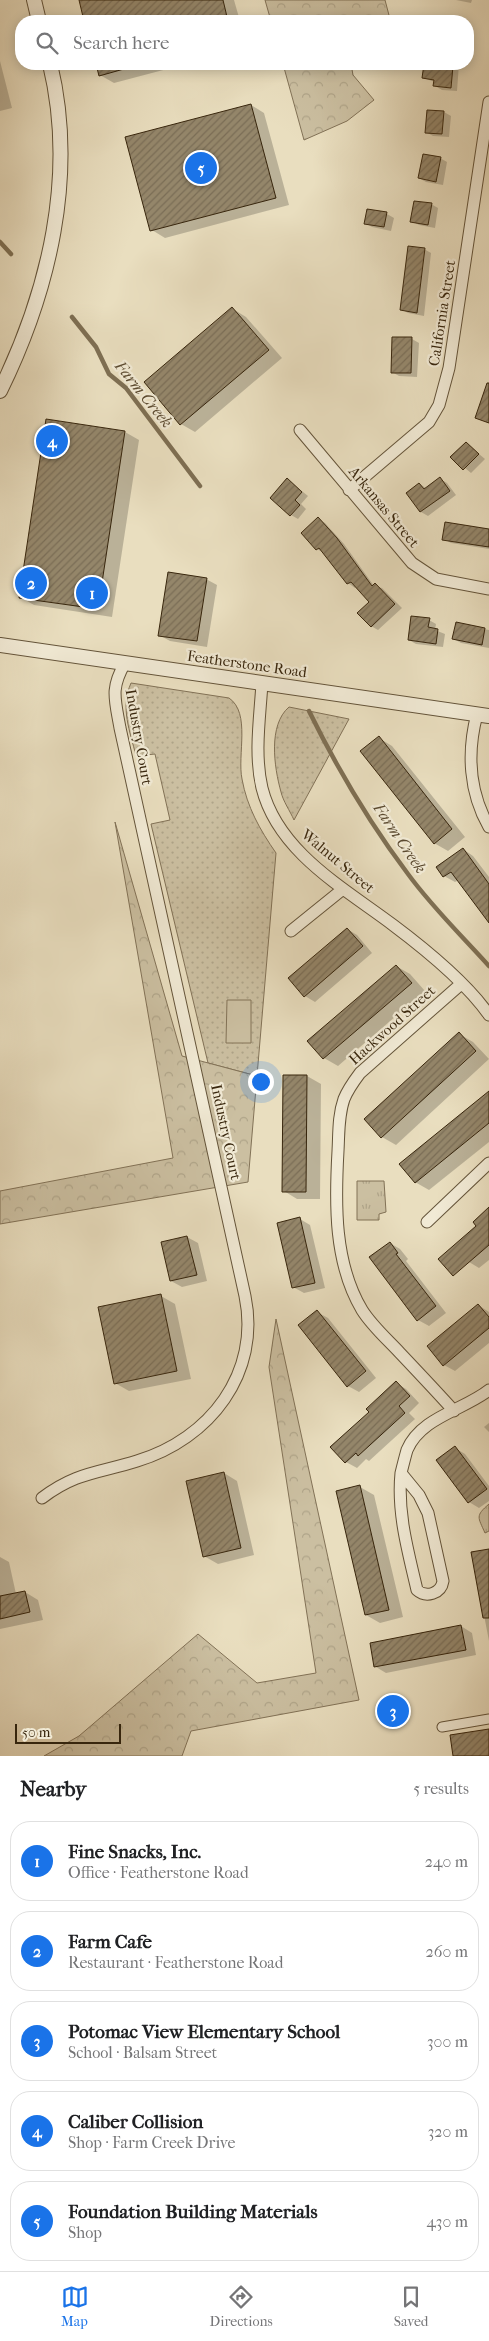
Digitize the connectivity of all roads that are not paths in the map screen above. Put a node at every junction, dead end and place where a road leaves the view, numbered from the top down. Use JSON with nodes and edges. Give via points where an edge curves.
{"nodes":[{"id":1,"x":34,"y":0,"type":"edge"},
{"id":2,"x":38,"y":15,"type":"edge"},
{"id":3,"x":51,"y":70,"type":"edge"},
{"id":4,"x":489,"y":102,"type":"edge"},
{"id":5,"x":0,"y":391,"type":"edge"},
{"id":6,"x":300,"y":430,"type":"dead end"},
{"id":7,"x":349,"y":490,"type":"junction"},
{"id":8,"x":489,"y":589,"type":"edge"},
{"id":9,"x":0,"y":645,"type":"edge"},
{"id":10,"x":125,"y":663,"type":"junction"},
{"id":11,"x":262,"y":683,"type":"junction"},
{"id":12,"x":483,"y":715,"type":"edge"},
{"id":13,"x":489,"y":827,"type":"edge"},
{"id":14,"x":343,"y":889,"type":"junction"},
{"id":15,"x":291,"y":931,"type":"dead end"},
{"id":16,"x":461,"y":984,"type":"junction"},
{"id":17,"x":489,"y":1015,"type":"edge"},
{"id":18,"x":489,"y":1163,"type":"edge"},
{"id":19,"x":427,"y":1222,"type":"dead end"},
{"id":20,"x":489,"y":1390,"type":"edge"},
{"id":21,"x":454,"y":1411,"type":"junction"},
{"id":22,"x":401,"y":1473,"type":"junction"},
{"id":23,"x":42,"y":1498,"type":"dead end"},
{"id":24,"x":489,"y":1719,"type":"edge"},
{"id":25,"x":442,"y":1727,"type":"dead end"}],
"edges":[{"from":1,"to":2,"type":"street"},
{"from":3,"to":5,"type":"street","via":[[57,108],[58,210],[36,304],[23,342]]},
{"from":4,"to":7,"type":"street","name":"California Street","via":[[449,368],[439,405],[423,429]]},
{"from":6,"to":7,"type":"street","name":"Arkansas Street"},
{"from":7,"to":8,"type":"street","name":"Arkansas Street","via":[[405,557],[420,569],[448,583]]},
{"from":9,"to":10,"type":"street","name":"Featherstone Road"},
{"from":10,"to":11,"type":"street","name":"Featherstone Road"},
{"from":10,"to":23,"type":"street","name":"Industry Court","via":[[114,690],[120,728],[245,1296],[248,1340],[237,1380],[218,1411],[199,1428],[157,1454],[89,1472]]},
{"from":11,"to":12,"type":"street","name":"Featherstone Road"},
{"from":11,"to":14,"type":"street","name":"Walnut Street","via":[[259,766],[269,807],[285,836],[299,852]]},
{"from":12,"to":13,"type":"street","via":[[472,732],[470,755],[477,799]]},
{"from":14,"to":15,"type":"street"},
{"from":14,"to":16,"type":"street","name":"Walnut Street","via":[[417,944]]},
{"from":16,"to":17,"type":"street","name":"Walnut Street"},
{"from":16,"to":21,"type":"street","name":"Hackwood Street","via":[[360,1073],[352,1084],[344,1098],[339,1121],[336,1195],[344,1261],[353,1293],[376,1328]]},
{"from":18,"to":19,"type":"street"},
{"from":20,"to":21,"type":"street"},
{"from":21,"to":22,"type":"street","via":[[438,1418],[413,1440]]},
{"from":22,"to":22,"type":"street","via":[[401,1514],[417,1590],[428,1595],[438,1592],[443,1581],[428,1513]]},
{"from":24,"to":25,"type":"street"}]}
